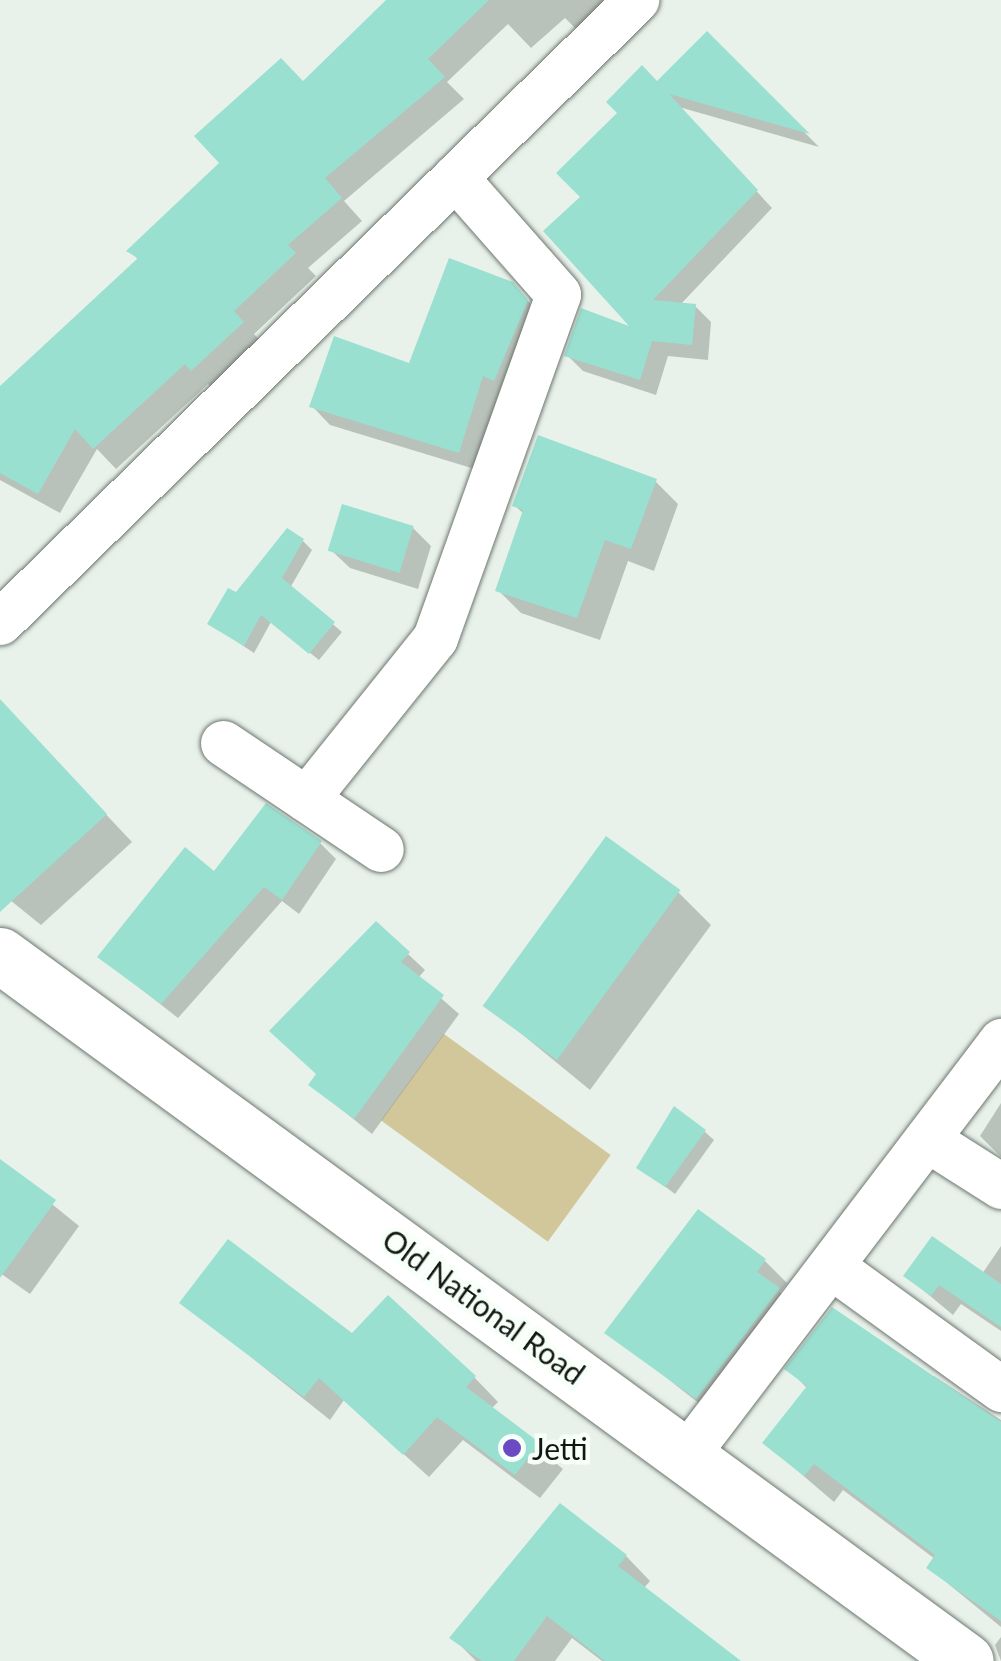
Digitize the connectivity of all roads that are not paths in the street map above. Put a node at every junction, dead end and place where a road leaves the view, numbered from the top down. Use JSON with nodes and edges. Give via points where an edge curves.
{"nodes":[{"id":1,"x":636,"y":0,"type":"edge"},
{"id":2,"x":455,"y":177,"type":"junction"},
{"id":3,"x":0,"y":622,"type":"edge"},
{"id":4,"x":223,"y":743,"type":"dead end"},
{"id":5,"x":306,"y":799,"type":"junction"},
{"id":6,"x":381,"y":849,"type":"dead end"},
{"id":7,"x":0,"y":955,"type":"edge"},
{"id":8,"x":1001,"y":1041,"type":"edge"},
{"id":9,"x":927,"y":1139,"type":"junction"},
{"id":10,"x":1001,"y":1186,"type":"edge"},
{"id":11,"x":830,"y":1266,"type":"junction"},
{"id":12,"x":1001,"y":1390,"type":"edge"},
{"id":13,"x":687,"y":1454,"type":"junction"},
{"id":14,"x":966,"y":1661,"type":"edge"}],
"edges":[{"from":1,"to":2,"type":"street"},
{"from":2,"to":3,"type":"street"},
{"from":2,"to":5,"type":"street","via":[[558,294],[436,638]]},
{"from":4,"to":5,"type":"street"},
{"from":5,"to":6,"type":"street"},
{"from":7,"to":13,"type":"main road","name":"Old National Road"},
{"from":8,"to":9,"type":"street"},
{"from":9,"to":10,"type":"street"},
{"from":9,"to":11,"type":"street"},
{"from":11,"to":12,"type":"street"},
{"from":11,"to":13,"type":"street"},
{"from":13,"to":14,"type":"main road","name":"Old National Road"}]}
